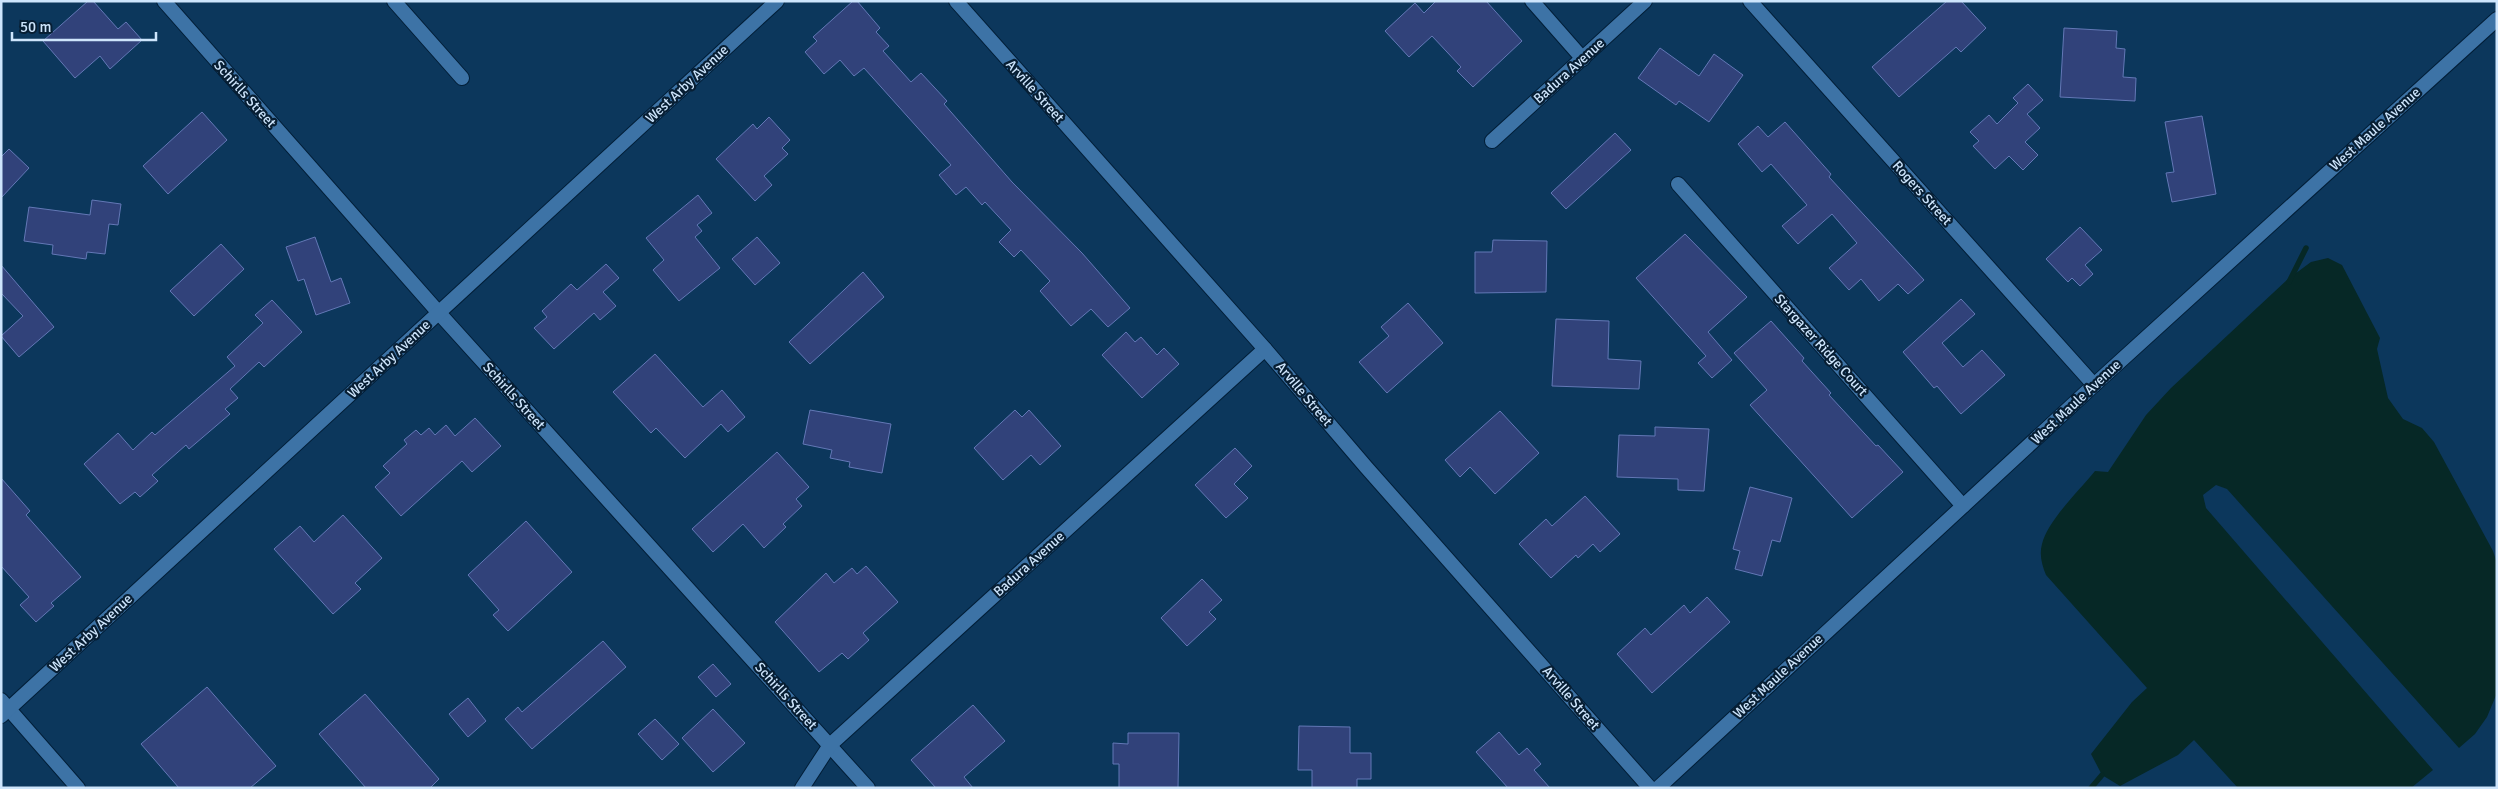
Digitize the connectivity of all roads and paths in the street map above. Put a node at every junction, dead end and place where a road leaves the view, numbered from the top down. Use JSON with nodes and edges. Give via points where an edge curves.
{"nodes":[{"id":1,"x":164,"y":1,"type":"edge"},
{"id":2,"x":394,"y":1,"type":"edge"},
{"id":3,"x":776,"y":1,"type":"edge"},
{"id":4,"x":956,"y":1,"type":"edge"},
{"id":5,"x":1532,"y":1,"type":"edge"},
{"id":6,"x":1645,"y":1,"type":"edge"},
{"id":7,"x":1750,"y":1,"type":"edge"},
{"id":8,"x":2497,"y":19,"type":"edge"},
{"id":9,"x":1583,"y":59,"type":"junction"},
{"id":10,"x":462,"y":78,"type":"dead end"},
{"id":11,"x":1492,"y":141,"type":"dead end"},
{"id":12,"x":1678,"y":184,"type":"dead end"},
{"id":13,"x":439,"y":313,"type":"junction"},
{"id":14,"x":1265,"y":349,"type":"junction"},
{"id":15,"x":2094,"y":385,"type":"junction"},
{"id":16,"x":1963,"y":506,"type":"junction"},
{"id":17,"x":4,"y":709,"type":"edge"},
{"id":18,"x":830,"y":745,"type":"junction"},
{"id":19,"x":78,"y":788,"type":"edge"},
{"id":20,"x":802,"y":788,"type":"edge"},
{"id":21,"x":868,"y":788,"type":"edge"},
{"id":22,"x":1650,"y":788,"type":"edge"},
{"id":23,"x":1658,"y":788,"type":"edge"}],
"edges":[{"from":1,"to":13,"type":"street","name":"Schirlls Street"},
{"from":2,"to":10,"type":"street"},
{"from":3,"to":13,"type":"street","name":"West Arby Avenue"},
{"from":4,"to":14,"type":"street","name":"Arville Street"},
{"from":5,"to":9,"type":"street"},
{"from":6,"to":9,"type":"street","name":"Badura Avenue"},
{"from":7,"to":15,"type":"street","name":"Rogers Street"},
{"from":8,"to":15,"type":"street","name":"West Maule Avenue"},
{"from":9,"to":11,"type":"street","name":"Badura Avenue"},
{"from":12,"to":16,"type":"street","name":"Stargazer Ridge Court"},
{"from":13,"to":17,"type":"street","name":"West Arby Avenue"},
{"from":13,"to":18,"type":"street","name":"Schirlls Street"},
{"from":14,"to":18,"type":"street","name":"Badura Avenue"},
{"from":14,"to":22,"type":"street","name":"Arville Street"},
{"from":15,"to":16,"type":"street","name":"West Maule Avenue"},
{"from":16,"to":23,"type":"street","name":"West Maule Avenue"},
{"from":17,"to":19,"type":"street"},
{"from":18,"to":20,"type":"street","name":"Badura Avenue"},
{"from":18,"to":21,"type":"street","name":"Schirlls Street"}]}
